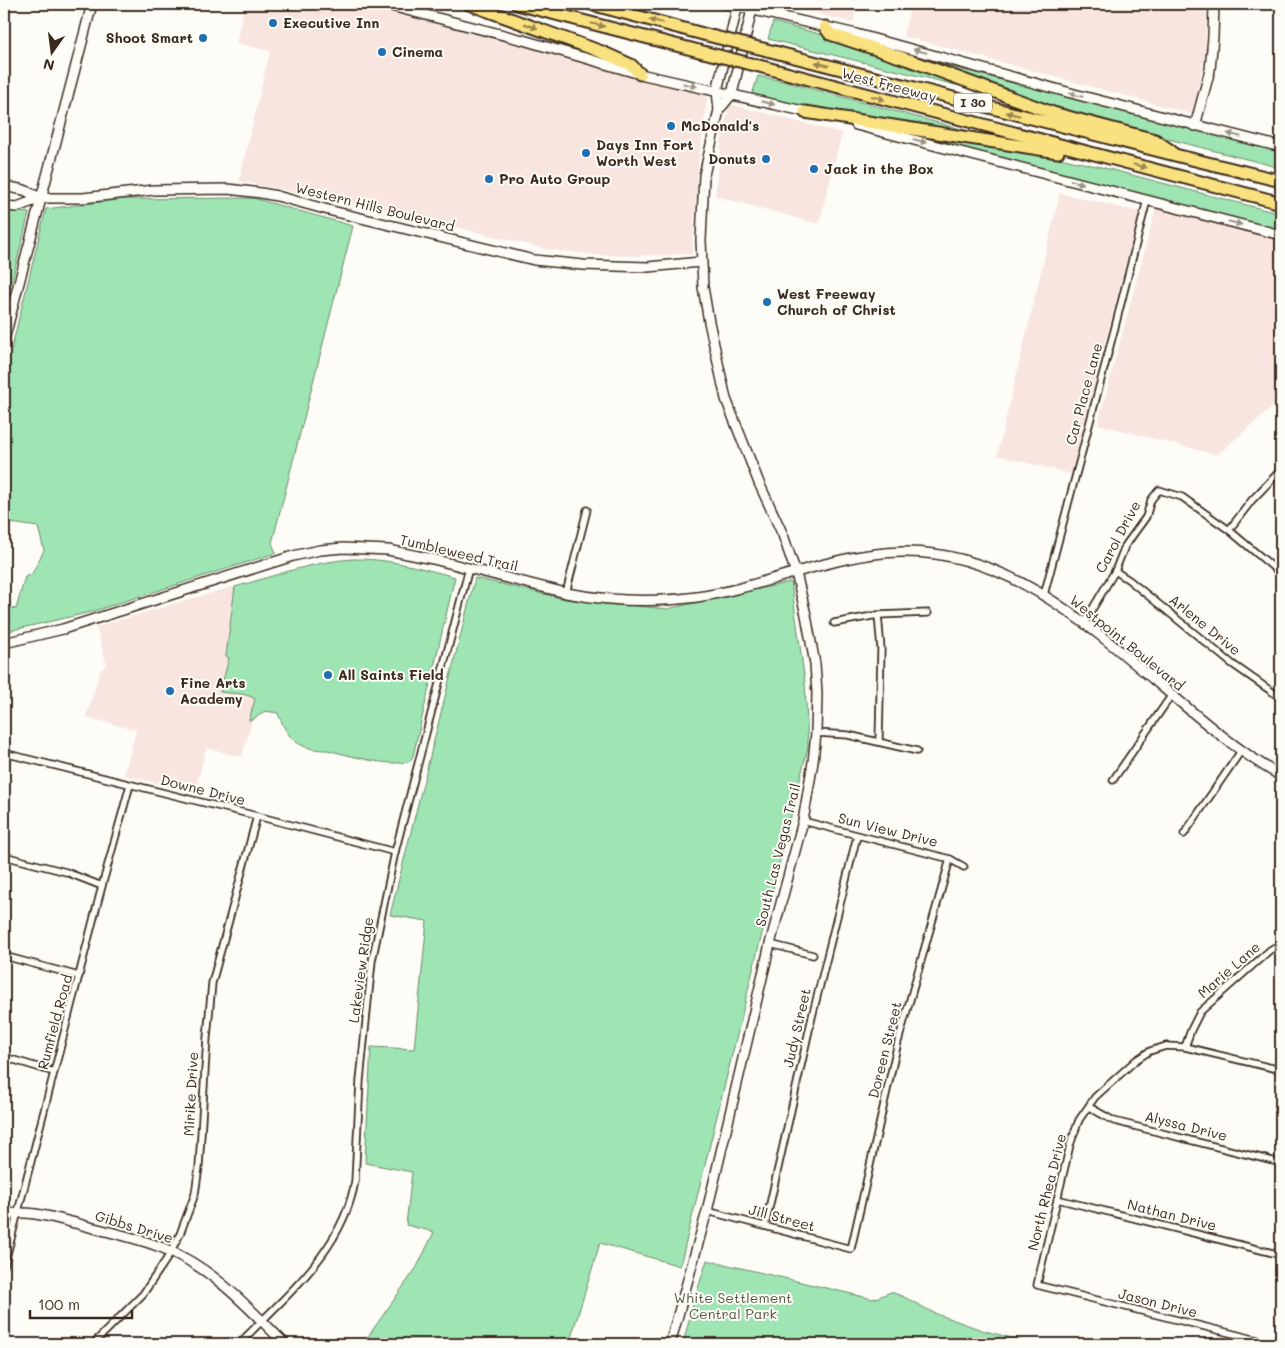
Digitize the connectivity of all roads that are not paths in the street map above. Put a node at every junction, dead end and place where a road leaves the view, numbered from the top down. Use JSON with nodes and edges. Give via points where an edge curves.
{"nodes":[{"id":1,"x":92,"y":4,"type":"edge"},
{"id":2,"x":383,"y":4,"type":"edge"},
{"id":3,"x":469,"y":4,"type":"edge"},
{"id":4,"x":517,"y":4,"type":"edge"},
{"id":5,"x":591,"y":4,"type":"edge"},
{"id":6,"x":734,"y":4,"type":"edge"},
{"id":7,"x":1214,"y":4,"type":"edge"},
{"id":8,"x":753,"y":7,"type":"edge"},
{"id":9,"x":825,"y":27,"type":"junction"},
{"id":10,"x":640,"y":74,"type":"junction"},
{"id":11,"x":717,"y":91,"type":"junction"},
{"id":12,"x":732,"y":94,"type":"junction"},
{"id":13,"x":719,"y":110,"type":"junction"},
{"id":14,"x":805,"y":112,"type":"junction"},
{"id":15,"x":1195,"y":126,"type":"junction"},
{"id":16,"x":1281,"y":146,"type":"edge"},
{"id":17,"x":1093,"y":154,"type":"junction"},
{"id":18,"x":1179,"y":156,"type":"junction"},
{"id":19,"x":1281,"y":181,"type":"edge"},
{"id":20,"x":4,"y":186,"type":"edge"},
{"id":21,"x":41,"y":198,"type":"junction"},
{"id":22,"x":1147,"y":200,"type":"junction"},
{"id":23,"x":1281,"y":203,"type":"edge"},
{"id":24,"x":4,"y":206,"type":"edge"},
{"id":25,"x":1281,"y":235,"type":"edge"},
{"id":26,"x":701,"y":262,"type":"junction"},
{"id":27,"x":4,"y":340,"type":"edge"},
{"id":28,"x":1281,"y":470,"type":"edge"},
{"id":29,"x":588,"y":510,"type":"dead end"},
{"id":30,"x":1229,"y":530,"type":"junction"},
{"id":31,"x":469,"y":568,"type":"junction"},
{"id":32,"x":1114,"y":571,"type":"junction"},
{"id":33,"x":796,"y":573,"type":"junction"},
{"id":34,"x":1281,"y":574,"type":"edge"},
{"id":35,"x":566,"y":593,"type":"junction"},
{"id":36,"x":1044,"y":594,"type":"junction"},
{"id":37,"x":928,"y":613,"type":"dead end"},
{"id":38,"x":878,"y":615,"type":"junction"},
{"id":39,"x":834,"y":623,"type":"dead end"},
{"id":40,"x":1084,"y":623,"type":"junction"},
{"id":41,"x":4,"y":643,"type":"edge"},
{"id":42,"x":1172,"y":696,"type":"junction"},
{"id":43,"x":1281,"y":698,"type":"edge"},
{"id":44,"x":816,"y":733,"type":"junction"},
{"id":45,"x":879,"y":742,"type":"junction"},
{"id":46,"x":918,"y":751,"type":"dead end"},
{"id":47,"x":1241,"y":751,"type":"junction"},
{"id":48,"x":4,"y":753,"type":"edge"},
{"id":49,"x":1281,"y":776,"type":"edge"},
{"id":50,"x":1113,"y":780,"type":"dead end"},
{"id":51,"x":130,"y":785,"type":"junction"},
{"id":52,"x":257,"y":816,"type":"junction"},
{"id":53,"x":804,"y":821,"type":"junction"},
{"id":54,"x":1184,"y":834,"type":"dead end"},
{"id":55,"x":857,"y":836,"type":"junction"},
{"id":56,"x":395,"y":852,"type":"junction"},
{"id":57,"x":4,"y":856,"type":"edge"},
{"id":58,"x":950,"y":859,"type":"junction"},
{"id":59,"x":964,"y":867,"type":"dead end"},
{"id":60,"x":102,"y":886,"type":"junction"},
{"id":61,"x":770,"y":944,"type":"junction"},
{"id":62,"x":1281,"y":944,"type":"edge"},
{"id":63,"x":813,"y":955,"type":"dead end"},
{"id":64,"x":4,"y":956,"type":"edge"},
{"id":65,"x":79,"y":976,"type":"junction"},
{"id":66,"x":1185,"y":1047,"type":"junction"},
{"id":67,"x":4,"y":1057,"type":"edge"},
{"id":68,"x":1281,"y":1070,"type":"edge"},
{"id":69,"x":54,"y":1072,"type":"junction"},
{"id":70,"x":1089,"y":1106,"type":"junction"},
{"id":71,"x":1281,"y":1163,"type":"edge"},
{"id":72,"x":1057,"y":1199,"type":"junction"},
{"id":73,"x":707,"y":1211,"type":"junction"},
{"id":74,"x":19,"y":1213,"type":"junction"},
{"id":75,"x":4,"y":1214,"type":"edge"},
{"id":76,"x":765,"y":1226,"type":"junction"},
{"id":77,"x":851,"y":1248,"type":"joint"},
{"id":78,"x":171,"y":1252,"type":"junction"},
{"id":79,"x":1281,"y":1255,"type":"edge"},
{"id":80,"x":4,"y":1266,"type":"edge"},
{"id":81,"x":1037,"y":1285,"type":"joint"},
{"id":82,"x":262,"y":1320,"type":"junction"},
{"id":83,"x":93,"y":1344,"type":"edge"},
{"id":84,"x":238,"y":1344,"type":"edge"},
{"id":85,"x":285,"y":1344,"type":"edge"},
{"id":86,"x":670,"y":1344,"type":"edge"},
{"id":87,"x":1274,"y":1344,"type":"edge"}],
"edges":[{"from":1,"to":21,"type":"main road"},
{"from":2,"to":10,"type":"main road"},
{"from":3,"to":10,"type":"highway","one_way":true,"via":[[602,52],[630,65]]},
{"from":4,"to":17,"type":"highway","name":"West Freeway","number":"I 30","one_way":true,"bridge":true},
{"from":18,"to":5,"type":"highway","name":"West Freeway","number":"I 30","one_way":true,"bridge":true},
{"from":6,"to":8,"type":"main road"},
{"from":6,"to":11,"type":"main road","name":"South Las Vegas Trail"},
{"from":7,"to":15,"type":"main road","via":[[1210,70]]},
{"from":8,"to":9,"type":"main road"},
{"from":8,"to":12,"type":"main road"},
{"from":15,"to":9,"type":"main road","one_way":true},
{"from":9,"to":18,"type":"highway","via":[[830,34],[1016,101],[1155,140]]},
{"from":10,"to":11,"type":"main road","one_way":true},
{"from":11,"to":12,"type":"main road"},
{"from":11,"to":13,"type":"main road","name":"South Las Vegas Trail"},
{"from":12,"to":13,"type":"main road","name":"South Las Vegas Trail"},
{"from":12,"to":14,"type":"main road","one_way":true},
{"from":13,"to":26,"type":"main road","name":"South Las Vegas Trail","via":[[704,175]]},
{"from":14,"to":17,"type":"highway","via":[[1075,156]]},
{"from":14,"to":22,"type":"main road","one_way":true},
{"from":16,"to":15,"type":"main road","one_way":true},
{"from":17,"to":23,"type":"highway","name":"West Freeway","number":"I 30","one_way":true},
{"from":18,"to":19,"type":"highway","name":"West Freeway","number":"I 30"},
{"from":20,"to":21,"type":"main road","name":"Western Hills Boulevard"},
{"from":21,"to":24,"type":"main road","name":"Western Hills Boulevard","via":[[17,207]]},
{"from":21,"to":26,"type":"main road","name":"Western Hills Boulevard","via":[[83,198],[154,190],[261,192],[534,260],[648,267]]},
{"from":21,"to":27,"type":"main road"},
{"from":22,"to":25,"type":"main road","one_way":true},
{"from":22,"to":36,"type":"street","name":"Car Place Lane"},
{"from":26,"to":33,"type":"main road","name":"South Las Vegas Trail","via":[[709,322],[726,399]]},
{"from":28,"to":30,"type":"street"},
{"from":29,"to":35,"type":"street"},
{"from":30,"to":32,"type":"street","name":"Carol Drive","via":[[1182,497],[1159,490],[1146,517],[1125,546]]},
{"from":30,"to":34,"type":"street"},
{"from":31,"to":35,"type":"main road","name":"Tumbleweed Trail"},
{"from":31,"to":41,"type":"main road","name":"Tumbleweed Trail","via":[[388,550],[320,550],[63,629]]},
{"from":31,"to":56,"type":"street","name":"Lakeview Ridge"},
{"from":32,"to":40,"type":"street","name":"Carol Drive"},
{"from":32,"to":43,"type":"street","name":"Arlene Drive"},
{"from":33,"to":35,"type":"main road","name":"Tumbleweed Trail","via":[[697,597],[624,600]]},
{"from":33,"to":36,"type":"main road","name":"Westpoint Boulevard","via":[[880,553],[927,553],[991,568]]},
{"from":33,"to":44,"type":"main road","name":"South Las Vegas Trail","via":[[815,664]]},
{"from":36,"to":40,"type":"main road","name":"Westpoint Boulevard"},
{"from":37,"to":38,"type":"street"},
{"from":38,"to":39,"type":"street"},
{"from":38,"to":45,"type":"street","via":[[881,649]]},
{"from":40,"to":42,"type":"main road","name":"Westpoint Boulevard"},
{"from":42,"to":47,"type":"main road","name":"Westpoint Boulevard"},
{"from":42,"to":50,"type":"street"},
{"from":44,"to":45,"type":"street","via":[[848,735]]},
{"from":44,"to":53,"type":"main road","name":"South Las Vegas Trail"},
{"from":45,"to":46,"type":"street"},
{"from":47,"to":49,"type":"main road","name":"Westpoint Boulevard"},
{"from":47,"to":54,"type":"street"},
{"from":48,"to":51,"type":"street","name":"Downe Drive"},
{"from":51,"to":52,"type":"street","name":"Downe Drive"},
{"from":51,"to":60,"type":"street","name":"Rumfield Road"},
{"from":52,"to":56,"type":"street","name":"Downe Drive"},
{"from":52,"to":78,"type":"street","name":"Mirike Drive","via":[[212,983],[196,1194]]},
{"from":53,"to":55,"type":"street","name":"Sun View Drive"},
{"from":53,"to":61,"type":"main road","name":"South Las Vegas Trail"},
{"from":55,"to":58,"type":"street","name":"Sun View Drive"},
{"from":55,"to":76,"type":"street","name":"Judy Street"},
{"from":56,"to":82,"type":"street","name":"Lakeview Ridge","via":[[368,990],[352,1198],[331,1244]]},
{"from":57,"to":60,"type":"street","via":[[66,872]]},
{"from":58,"to":59,"type":"street","name":"Sun View Drive"},
{"from":58,"to":77,"type":"street","name":"Doreen Street","via":[[898,1042]]},
{"from":60,"to":65,"type":"street","name":"Rumfield Road"},
{"from":61,"to":63,"type":"street"},
{"from":61,"to":73,"type":"main road","name":"South Las Vegas Trail"},
{"from":62,"to":66,"type":"street","name":"Marie Lane","via":[[1200,1012]]},
{"from":64,"to":65,"type":"street"},
{"from":65,"to":69,"type":"street","name":"Rumfield Road"},
{"from":66,"to":68,"type":"street","name":"North Rhea Drive"},
{"from":66,"to":70,"type":"street","name":"North Rhea Drive","via":[[1166,1046],[1150,1051],[1136,1060]]},
{"from":67,"to":69,"type":"street"},
{"from":69,"to":74,"type":"street","name":"Rumfield Road"},
{"from":70,"to":71,"type":"street","name":"Alyssa Drive","via":[[1114,1121]]},
{"from":70,"to":72,"type":"street","name":"North Rhea Drive","via":[[1079,1120],[1070,1145]]},
{"from":72,"to":79,"type":"street","name":"Nathan Drive"},
{"from":72,"to":81,"type":"street","name":"North Rhea Drive"},
{"from":73,"to":76,"type":"street","name":"Jill Street"},
{"from":73,"to":86,"type":"main road","name":"South Las Vegas Trail"},
{"from":74,"to":75,"type":"main road","name":"Gibbs Drive"},
{"from":74,"to":78,"type":"main road","name":"Gibbs Drive","via":[[90,1227],[148,1242]]},
{"from":74,"to":80,"type":"street","name":"Rumfield Road"},
{"from":76,"to":77,"type":"street","name":"Jill Street"},
{"from":78,"to":82,"type":"main road","name":"Gibbs Drive","via":[[208,1273]]},
{"from":78,"to":83,"type":"street","name":"Mirike Drive","via":[[143,1294]]},
{"from":81,"to":87,"type":"street","name":"Jason Drive"},
{"from":82,"to":84,"type":"street","name":"Lakeview Ridge"},
{"from":82,"to":85,"type":"main road","name":"Gibbs Drive"}]}
